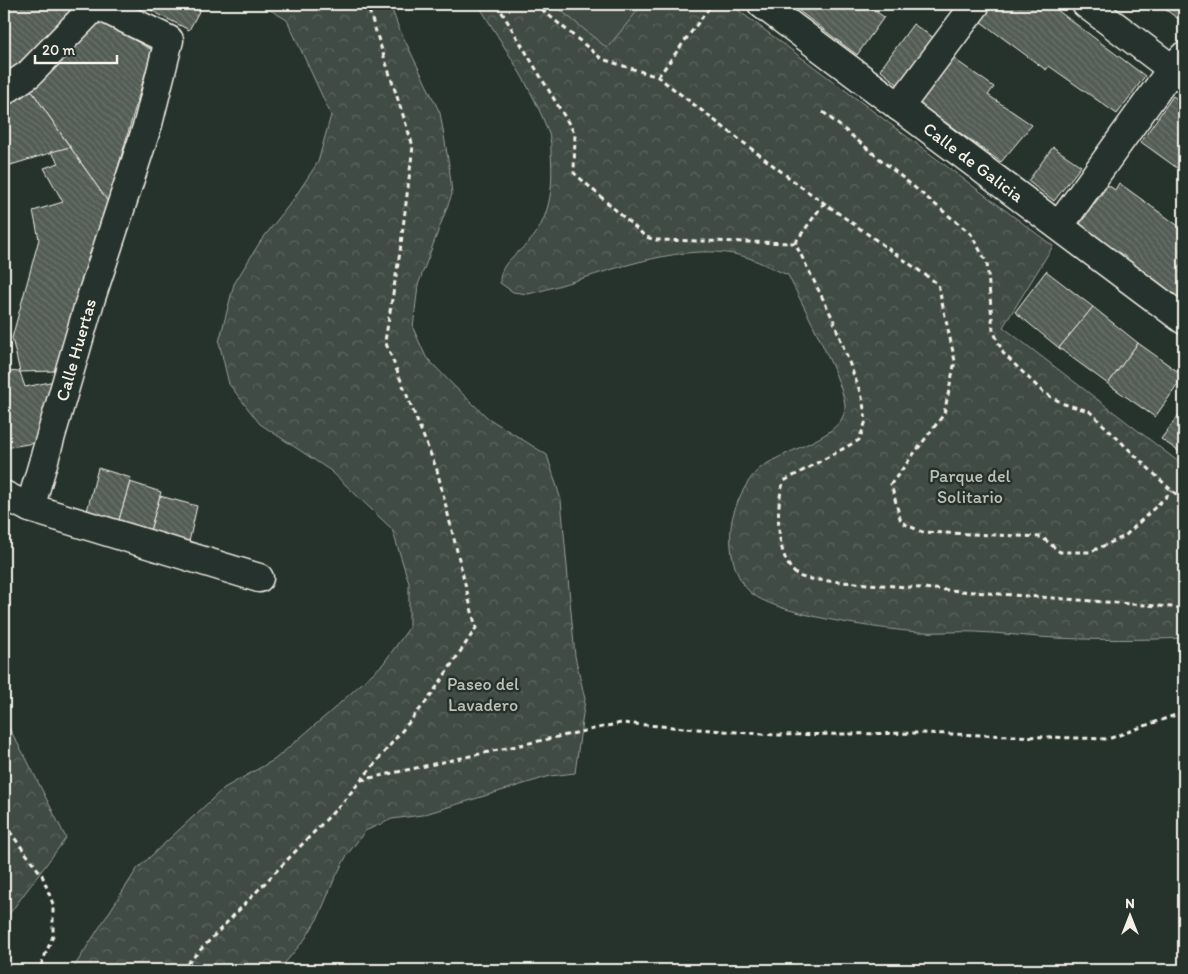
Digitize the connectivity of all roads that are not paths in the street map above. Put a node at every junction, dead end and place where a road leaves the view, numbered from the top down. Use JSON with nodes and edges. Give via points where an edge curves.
{"nodes":[{"id":1,"x":97,"y":4,"type":"edge"},
{"id":2,"x":762,"y":4,"type":"edge"},
{"id":3,"x":976,"y":4,"type":"edge"},
{"id":4,"x":1086,"y":4,"type":"edge"},
{"id":5,"x":1180,"y":68,"type":"edge"},
{"id":6,"x":4,"y":91,"type":"edge"},
{"id":7,"x":899,"y":107,"type":"junction"},
{"id":8,"x":1059,"y":226,"type":"junction"},
{"id":9,"x":1184,"y":320,"type":"edge"},
{"id":10,"x":4,"y":496,"type":"edge"},
{"id":11,"x":30,"y":508,"type":"junction"},
{"id":12,"x":258,"y":578,"type":"dead end"}],
"edges":[{"from":1,"to":6,"type":"street","via":[[29,74]]},
{"from":1,"to":11,"type":"street","name":"Calle Huertas","via":[[169,40],[148,124],[90,301]]},
{"from":2,"to":7,"type":"street","name":"Calle de Galicia"},
{"from":3,"to":7,"type":"street"},
{"from":4,"to":5,"type":"street"},
{"from":5,"to":8,"type":"street"},
{"from":7,"to":8,"type":"street","name":"Calle de Galicia"},
{"from":8,"to":9,"type":"street","name":"Calle de Galicia"},
{"from":10,"to":11,"type":"street"},
{"from":11,"to":12,"type":"street"}]}
